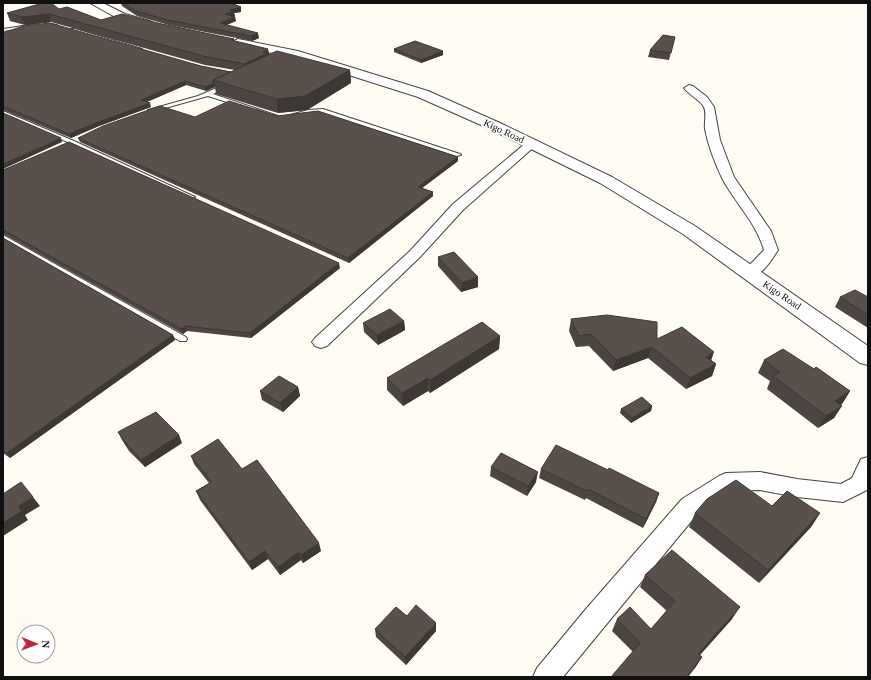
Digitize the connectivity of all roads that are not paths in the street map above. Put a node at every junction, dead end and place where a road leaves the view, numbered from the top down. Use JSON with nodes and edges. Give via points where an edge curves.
{"nodes":[{"id":1,"x":95,"y":3,"type":"edge"},
{"id":2,"x":58,"y":26,"type":"edge"},
{"id":3,"x":161,"y":27,"type":"edge"},
{"id":4,"x":66,"y":28,"type":"edge"},
{"id":5,"x":3,"y":30,"type":"edge"},
{"id":6,"x":220,"y":39,"type":"edge"},
{"id":7,"x":148,"y":51,"type":"edge"},
{"id":8,"x":229,"y":85,"type":"edge"},
{"id":9,"x":689,"y":88,"type":"dead end"},
{"id":10,"x":208,"y":94,"type":"junction"},
{"id":11,"x":3,"y":113,"type":"edge"},
{"id":12,"x":143,"y":113,"type":"edge"},
{"id":13,"x":531,"y":144,"type":"junction"},
{"id":14,"x":458,"y":155,"type":"edge"},
{"id":15,"x":202,"y":202,"type":"edge"},
{"id":16,"x":3,"y":238,"type":"edge"},
{"id":17,"x":749,"y":274,"type":"junction"},
{"id":18,"x":182,"y":339,"type":"dead end"},
{"id":19,"x":321,"y":342,"type":"dead end"},
{"id":20,"x":868,"y":357,"type":"edge"},
{"id":21,"x":868,"y":466,"type":"edge"},
{"id":22,"x":546,"y":677,"type":"edge"}],
"edges":[{"from":1,"to":3,"type":"street","via":[[121,16]]},
{"from":2,"to":5,"type":"lane","via":[[43,24]]},
{"from":4,"to":7,"type":"lane"},
{"from":6,"to":13,"type":"street","name":"Kigo Road","via":[[288,58],[351,71],[423,94]]},
{"from":8,"to":10,"type":"lane"},
{"from":9,"to":17,"type":"street","via":[[707,105],[712,115],[711,126],[717,149],[728,178],[770,243],[771,250],[766,258]]},
{"from":10,"to":12,"type":"lane"},
{"from":10,"to":14,"type":"lane","via":[[278,117],[323,111]]},
{"from":11,"to":15,"type":"lane"},
{"from":13,"to":17,"type":"street","name":"Kigo Road","via":[[606,180],[655,208]]},
{"from":13,"to":19,"type":"street","via":[[458,207],[415,254]]},
{"from":16,"to":18,"type":"lane"},
{"from":17,"to":20,"type":"street","name":"Kigo Road"},
{"from":21,"to":22,"type":"street","via":[[860,484],[843,493],[760,481],[726,482],[690,506]]}]}
